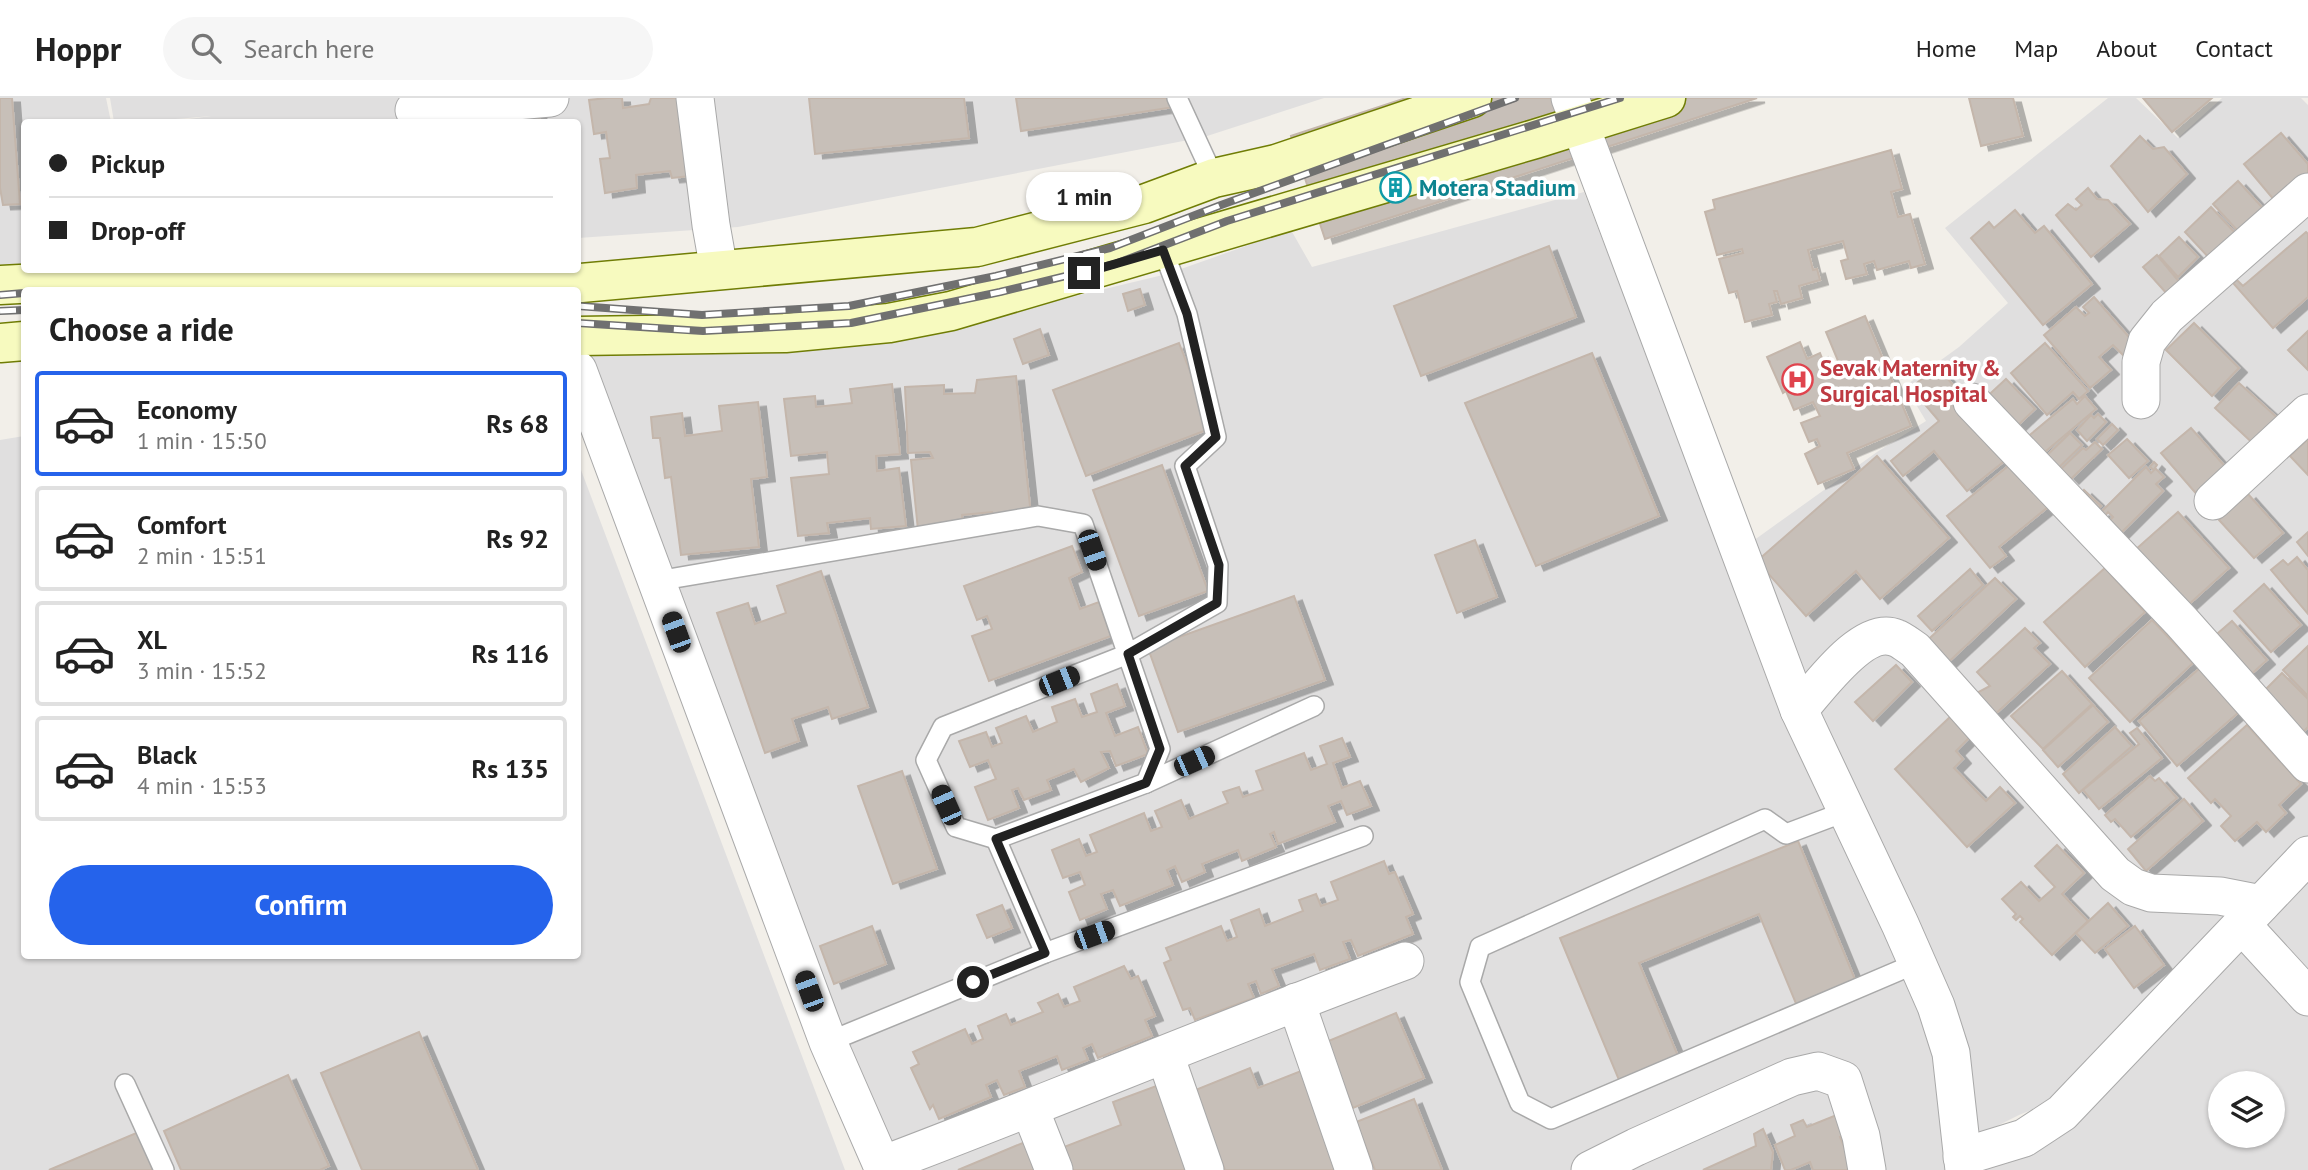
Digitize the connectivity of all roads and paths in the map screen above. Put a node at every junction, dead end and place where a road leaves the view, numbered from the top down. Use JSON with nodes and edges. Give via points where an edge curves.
{"nodes":[{"id":1,"x":550,"y":98,"type":"edge"},
{"id":2,"x":695,"y":98,"type":"edge"},
{"id":3,"x":1177,"y":98,"type":"edge"},
{"id":4,"x":1472,"y":98,"type":"edge"},
{"id":5,"x":1666,"y":98,"type":"edge"},
{"id":6,"x":414,"y":110,"type":"dead end"},
{"id":7,"x":1575,"y":112,"type":"edge"},
{"id":8,"x":1214,"y":178,"type":"junction"},
{"id":9,"x":2308,"y":192,"type":"edge"},
{"id":10,"x":1163,"y":250,"type":"junction"},
{"id":11,"x":719,"y":270,"type":"junction"},
{"id":12,"x":226,"y":273,"type":"edge"},
{"id":13,"x":297,"y":273,"type":"edge"},
{"id":14,"x":0,"y":285,"type":"edge"},
{"id":15,"x":531,"y":287,"type":"edge"},
{"id":16,"x":558,"y":287,"type":"edge"},
{"id":17,"x":581,"y":335,"type":"edge"},
{"id":18,"x":21,"y":341,"type":"edge"},
{"id":19,"x":0,"y":343,"type":"edge"},
{"id":20,"x":581,"y":378,"type":"edge"},
{"id":21,"x":2141,"y":400,"type":"dead end"},
{"id":22,"x":1972,"y":402,"type":"dead end"},
{"id":23,"x":2308,"y":413,"type":"edge"},
{"id":24,"x":2213,"y":500,"type":"dead end"},
{"id":25,"x":657,"y":581,"type":"junction"},
{"id":26,"x":1128,"y":654,"type":"junction"},
{"id":27,"x":1314,"y":706,"type":"dead end"},
{"id":28,"x":1799,"y":710,"type":"junction"},
{"id":29,"x":2308,"y":764,"type":"edge"},
{"id":30,"x":1146,"y":783,"type":"junction"},
{"id":31,"x":1847,"y":811,"type":"junction"},
{"id":32,"x":1363,"y":836,"type":"dead end"},
{"id":33,"x":996,"y":839,"type":"junction"},
{"id":34,"x":2308,"y":855,"type":"edge"},
{"id":35,"x":2251,"y":914,"type":"junction"},
{"id":36,"x":1045,"y":953,"type":"junction"},
{"id":37,"x":1405,"y":961,"type":"dead end"},
{"id":38,"x":1917,"y":963,"type":"junction"},
{"id":39,"x":2308,"y":997,"type":"edge"},
{"id":40,"x":1296,"y":1002,"type":"junction"},
{"id":41,"x":828,"y":1042,"type":"junction"},
{"id":42,"x":1165,"y":1055,"type":"junction"},
{"id":43,"x":125,"y":1084,"type":"dead end"},
{"id":44,"x":1030,"y":1109,"type":"junction"},
{"id":45,"x":1963,"y":1163,"type":"edge"},
{"id":46,"x":883,"y":1168,"type":"edge"},
{"id":47,"x":164,"y":1170,"type":"edge"},
{"id":48,"x":1054,"y":1170,"type":"edge"},
{"id":49,"x":1205,"y":1170,"type":"edge"},
{"id":50,"x":1354,"y":1170,"type":"edge"},
{"id":51,"x":1590,"y":1170,"type":"edge"},
{"id":52,"x":1867,"y":1170,"type":"edge"}],
"edges":[{"from":1,"to":6,"type":"street"},
{"from":2,"to":11,"type":"street"},
{"from":3,"to":8,"type":"lane"},
{"from":4,"to":8,"type":"street","via":[[1276,164]]},
{"from":5,"to":7,"type":"street"},
{"from":7,"to":10,"type":"street"},
{"from":7,"to":28,"type":"street"},
{"from":8,"to":11,"type":"street","via":[[1144,204],[977,247]]},
{"from":9,"to":21,"type":"street","via":[[2167,316],[2147,341],[2141,362]]},
{"from":10,"to":17,"type":"street","via":[[951,311],[890,323],[785,333]]},
{"from":10,"to":26,"type":"lane","via":[[1187,314],[1216,437],[1185,466],[1219,565],[1217,603]]},
{"from":11,"to":16,"type":"street"},
{"from":12,"to":14,"type":"street"},
{"from":13,"to":15,"type":"street"},
{"from":18,"to":19,"type":"street"},
{"from":20,"to":25,"type":"street"},
{"from":22,"to":29,"type":"street","via":[[2181,621]]},
{"from":23,"to":24,"type":"street"},
{"from":25,"to":26,"type":"lane","via":[[1038,516],[1083,524]]},
{"from":25,"to":41,"type":"street"},
{"from":26,"to":30,"type":"lane","via":[[1160,749]]},
{"from":26,"to":33,"type":"lane","via":[[943,727],[926,760],[956,827]]},
{"from":27,"to":30,"type":"lane"},
{"from":28,"to":31,"type":"street"},
{"from":28,"to":35,"type":"street","via":[[1857,646],[1879,636],[1895,636],[1915,650],[2115,874],[2151,893],[2220,896]]},
{"from":30,"to":33,"type":"lane"},
{"from":31,"to":38,"type":"street"},
{"from":31,"to":38,"type":"lane","via":[[1786,834],[1765,820],[1480,947],[1469,982],[1520,1103],[1551,1119]]},
{"from":32,"to":36,"type":"lane"},
{"from":33,"to":36,"type":"lane"},
{"from":34,"to":35,"type":"street"},
{"from":35,"to":39,"type":"street"},
{"from":35,"to":45,"type":"street","via":[[2062,1113],[2024,1138]]},
{"from":36,"to":41,"type":"lane"},
{"from":37,"to":40,"type":"street"},
{"from":38,"to":45,"type":"street","via":[[1951,1053]]},
{"from":40,"to":42,"type":"street"},
{"from":40,"to":50,"type":"street"},
{"from":41,"to":46,"type":"street"},
{"from":42,"to":44,"type":"street"},
{"from":42,"to":49,"type":"street"},
{"from":43,"to":47,"type":"lane"},
{"from":44,"to":46,"type":"street"},
{"from":44,"to":48,"type":"street"},
{"from":51,"to":52,"type":"street","via":[[1779,1083],[1818,1071],[1843,1080]]}]}
